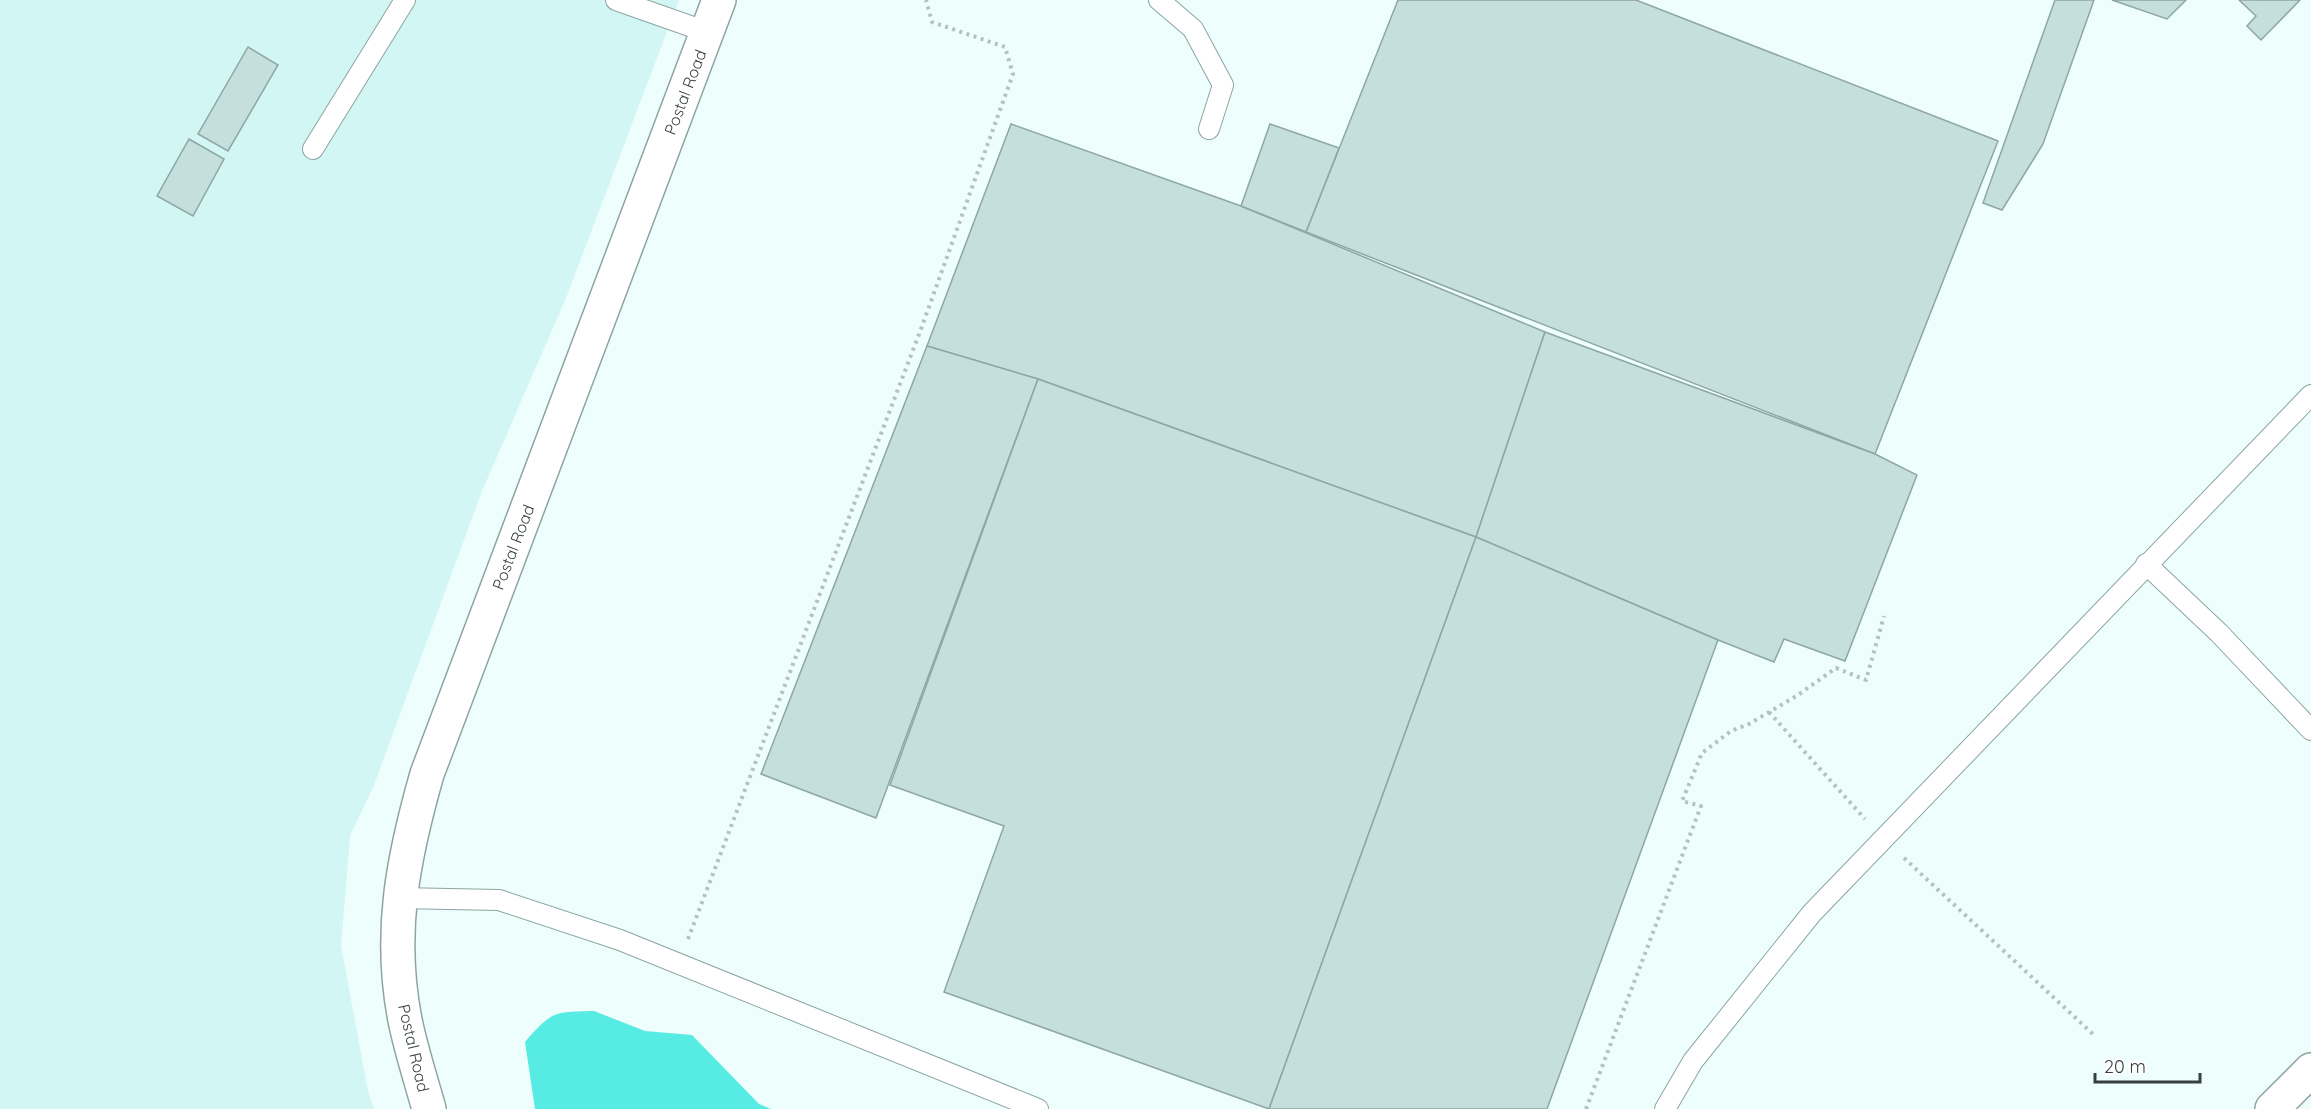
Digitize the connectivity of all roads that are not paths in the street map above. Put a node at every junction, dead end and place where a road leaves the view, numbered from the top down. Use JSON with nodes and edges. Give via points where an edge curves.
{"nodes":[{"id":1,"x":405,"y":0,"type":"edge"},
{"id":2,"x":616,"y":0,"type":"edge"},
{"id":3,"x":719,"y":0,"type":"edge"},
{"id":4,"x":1159,"y":0,"type":"edge"},
{"id":5,"x":707,"y":32,"type":"junction"},
{"id":6,"x":1209,"y":129,"type":"dead end"},
{"id":7,"x":313,"y":149,"type":"dead end"},
{"id":8,"x":2311,"y":395,"type":"edge"},
{"id":9,"x":2146,"y":564,"type":"junction"},
{"id":10,"x":2311,"y":730,"type":"edge"},
{"id":11,"x":399,"y":898,"type":"junction"},
{"id":12,"x":2311,"y":1070,"type":"edge"},
{"id":13,"x":429,"y":1109,"type":"edge"},
{"id":14,"x":1038,"y":1109,"type":"edge"},
{"id":15,"x":1665,"y":1109,"type":"edge"},
{"id":16,"x":2272,"y":1109,"type":"edge"}],
"edges":[{"from":1,"to":7,"type":"lane"},
{"from":2,"to":5,"type":"lane"},
{"from":3,"to":5,"type":"street","name":"Postal Road"},
{"from":4,"to":6,"type":"lane","via":[[1193,29],[1223,85]]},
{"from":5,"to":11,"type":"street","name":"Postal Road","via":[[427,774],[409,838]]},
{"from":8,"to":9,"type":"lane"},
{"from":9,"to":10,"type":"lane","via":[[2219,633]]},
{"from":9,"to":15,"type":"lane","via":[[1812,913],[1693,1061]]},
{"from":11,"to":13,"type":"street","name":"Postal Road","via":[[398,958],[404,1018]]},
{"from":11,"to":14,"type":"lane","via":[[499,900],[620,940]]},
{"from":12,"to":16,"type":"street"}]}
